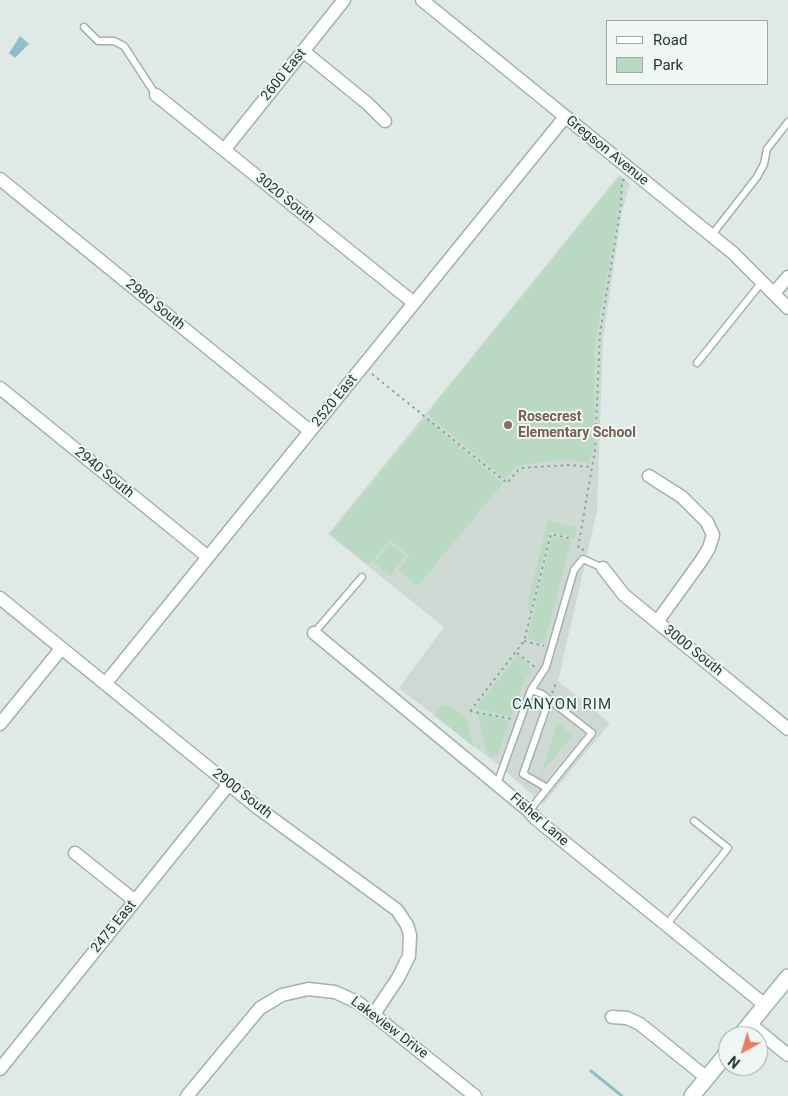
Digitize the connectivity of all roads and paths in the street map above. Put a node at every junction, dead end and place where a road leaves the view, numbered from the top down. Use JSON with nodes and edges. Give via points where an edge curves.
{"nodes":[{"id":1,"x":344,"y":0,"type":"edge"},
{"id":2,"x":422,"y":0,"type":"edge"},
{"id":3,"x":84,"y":27,"type":"dead end"},
{"id":4,"x":303,"y":51,"type":"junction"},
{"id":5,"x":156,"y":95,"type":"joint"},
{"id":6,"x":565,"y":117,"type":"junction"},
{"id":7,"x":385,"y":122,"type":"dead end"},
{"id":8,"x":788,"y":122,"type":"edge"},
{"id":9,"x":224,"y":150,"type":"junction"},
{"id":10,"x":0,"y":179,"type":"edge"},
{"id":11,"x":626,"y":180,"type":"dead end"},
{"id":12,"x":711,"y":236,"type":"junction"},
{"id":13,"x":788,"y":277,"type":"edge"},
{"id":14,"x":763,"y":281,"type":"junction"},
{"id":15,"x":774,"y":293,"type":"junction"},
{"id":16,"x":414,"y":303,"type":"junction"},
{"id":17,"x":788,"y":308,"type":"edge"},
{"id":18,"x":697,"y":364,"type":"dead end"},
{"id":19,"x":370,"y":372,"type":"dead end"},
{"id":20,"x":0,"y":388,"type":"edge"},
{"id":21,"x":310,"y":431,"type":"junction"},
{"id":22,"x":592,"y":467,"type":"junction"},
{"id":23,"x":649,"y":476,"type":"dead end"},
{"id":24,"x":572,"y":539,"type":"dead end"},
{"id":25,"x":587,"y":554,"type":"dead end"},
{"id":26,"x":208,"y":557,"type":"junction"},
{"id":27,"x":602,"y":568,"type":"joint"},
{"id":28,"x":362,"y":577,"type":"dead end"},
{"id":29,"x":0,"y":598,"type":"edge"},
{"id":30,"x":657,"y":622,"type":"junction"},
{"id":31,"x":314,"y":634,"type":"joint"},
{"id":32,"x":524,"y":641,"type":"junction"},
{"id":33,"x":546,"y":647,"type":"dead end"},
{"id":34,"x":61,"y":648,"type":"junction"},
{"id":35,"x":517,"y":653,"type":"junction"},
{"id":36,"x":535,"y":667,"type":"dead end"},
{"id":37,"x":105,"y":684,"type":"junction"},
{"id":38,"x":531,"y":690,"type":"junction"},
{"id":39,"x":549,"y":700,"type":"junction"},
{"id":40,"x":513,"y":719,"type":"dead end"},
{"id":41,"x":0,"y":724,"type":"edge"},
{"id":42,"x":788,"y":729,"type":"edge"},
{"id":43,"x":229,"y":784,"type":"junction"},
{"id":44,"x":497,"y":784,"type":"junction"},
{"id":45,"x":548,"y":788,"type":"junction"},
{"id":46,"x":529,"y":811,"type":"junction"},
{"id":47,"x":694,"y":820,"type":"dead end"},
{"id":48,"x":75,"y":853,"type":"dead end"},
{"id":49,"x":135,"y":901,"type":"junction"},
{"id":50,"x":665,"y":926,"type":"junction"},
{"id":51,"x":788,"y":977,"type":"edge"},
{"id":52,"x":765,"y":1005,"type":"junction"},
{"id":53,"x":374,"y":1014,"type":"junction"},
{"id":54,"x":612,"y":1017,"type":"dead end"},
{"id":55,"x":748,"y":1026,"type":"edge"},
{"id":56,"x":768,"y":1043,"type":"edge"},
{"id":57,"x":788,"y":1055,"type":"edge"},
{"id":58,"x":718,"y":1064,"type":"edge"},
{"id":59,"x":0,"y":1070,"type":"edge"},
{"id":60,"x":707,"y":1078,"type":"junction"},
{"id":61,"x":187,"y":1096,"type":"edge"},
{"id":62,"x":475,"y":1096,"type":"edge"},
{"id":63,"x":692,"y":1096,"type":"edge"}],
"edges":[{"from":1,"to":4,"type":"street","name":"2600 East"},
{"from":2,"to":6,"type":"street","name":"Gregson Avenue"},
{"from":3,"to":5,"type":"lane","via":[[98,40],[114,41],[124,46]]},
{"from":4,"to":7,"type":"street"},
{"from":4,"to":9,"type":"street","name":"2600 East"},
{"from":5,"to":9,"type":"street","name":"3020 South"},
{"from":6,"to":12,"type":"street","name":"Gregson Avenue"},
{"from":6,"to":16,"type":"street","name":"2520 East"},
{"from":8,"to":12,"type":"lane","via":[[767,148],[757,177]]},
{"from":9,"to":16,"type":"street","name":"3020 South"},
{"from":10,"to":21,"type":"street","name":"2980 South"},
{"from":11,"to":22,"type":"path","via":[[624,178],[622,182],[600,334]]},
{"from":12,"to":14,"type":"street","name":"Gregson Avenue"},
{"from":13,"to":15,"type":"street"},
{"from":14,"to":15,"type":"street","name":"Gregson Avenue"},
{"from":14,"to":18,"type":"lane"},
{"from":15,"to":17,"type":"street","name":"Gregson Avenue"},
{"from":16,"to":21,"type":"street","name":"2520 East"},
{"from":19,"to":22,"type":"path","via":[[506,483],[520,468]]},
{"from":20,"to":26,"type":"street","name":"2940 South"},
{"from":21,"to":26,"type":"street","name":"2520 East"},
{"from":22,"to":25,"type":"path","via":[[578,548],[586,550]]},
{"from":23,"to":30,"type":"street","via":[[682,497],[707,522],[713,535],[697,568]]},
{"from":24,"to":32,"type":"path","via":[[551,534]]},
{"from":26,"to":37,"type":"street","name":"2520 East"},
{"from":27,"to":30,"type":"street","name":"3000 South","via":[[616,587]]},
{"from":27,"to":38,"type":"lane","via":[[583,559],[574,570],[546,667]]},
{"from":28,"to":31,"type":"lane"},
{"from":29,"to":34,"type":"street","name":"2900 South"},
{"from":30,"to":42,"type":"street","name":"3000 South"},
{"from":31,"to":44,"type":"street","name":"Fisher Lane"},
{"from":32,"to":33,"type":"path"},
{"from":32,"to":35,"type":"path"},
{"from":34,"to":37,"type":"street","name":"2900 South"},
{"from":34,"to":41,"type":"street"},
{"from":35,"to":36,"type":"path"},
{"from":35,"to":40,"type":"path","via":[[470,710]]},
{"from":37,"to":43,"type":"street","name":"2900 South"},
{"from":38,"to":39,"type":"lane"},
{"from":38,"to":44,"type":"lane"},
{"from":39,"to":45,"type":"lane","via":[[523,774]]},
{"from":39,"to":45,"type":"lane","via":[[592,732]]},
{"from":43,"to":49,"type":"street","name":"2475 East"},
{"from":43,"to":53,"type":"street","name":"2900 South","via":[[391,905],[402,917],[410,935],[410,956]]},
{"from":44,"to":46,"type":"street","name":"Fisher Lane"},
{"from":45,"to":46,"type":"lane"},
{"from":46,"to":50,"type":"street","name":"Fisher Lane"},
{"from":47,"to":50,"type":"lane","via":[[728,848]]},
{"from":48,"to":49,"type":"street"},
{"from":49,"to":59,"type":"street","name":"2475 East"},
{"from":50,"to":52,"type":"street","name":"Fisher Lane"},
{"from":51,"to":52,"type":"main road"},
{"from":52,"to":55,"type":"main road"},
{"from":53,"to":61,"type":"street","name":"Lakeview Drive","via":[[335,992],[308,989],[282,995],[251,1017]]},
{"from":53,"to":62,"type":"street","name":"Lakeview Drive"},
{"from":54,"to":60,"type":"street","via":[[627,1018],[640,1024]]},
{"from":56,"to":57,"type":"street"},
{"from":58,"to":60,"type":"main road"},
{"from":60,"to":63,"type":"main road"}]}
